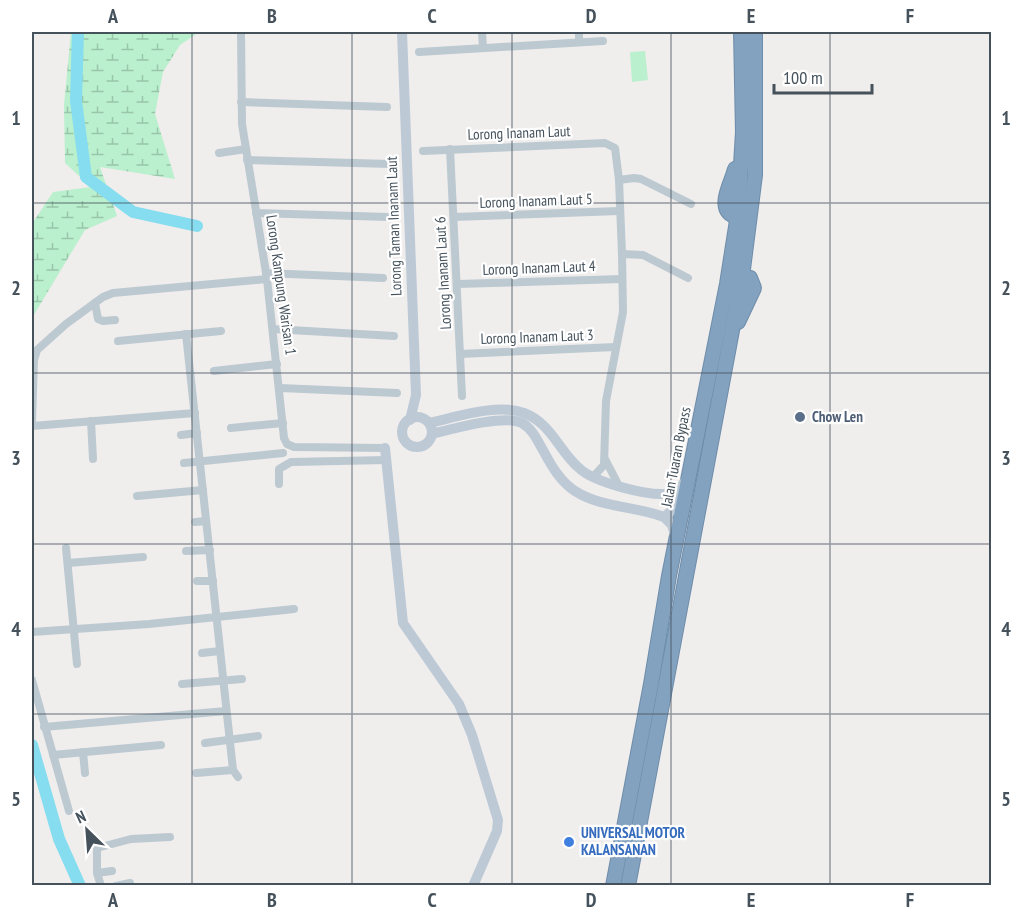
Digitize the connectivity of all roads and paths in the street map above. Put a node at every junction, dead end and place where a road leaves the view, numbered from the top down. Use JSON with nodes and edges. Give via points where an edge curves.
{"nodes":[{"id":1,"x":240,"y":32,"type":"edge"},
{"id":2,"x":402,"y":32,"type":"edge"},
{"id":3,"x":482,"y":32,"type":"edge"},
{"id":4,"x":579,"y":32,"type":"edge"},
{"id":5,"x":741,"y":32,"type":"edge"},
{"id":6,"x":755,"y":32,"type":"edge"},
{"id":7,"x":603,"y":41,"type":"dead end"},
{"id":8,"x":579,"y":42,"type":"junction"},
{"id":9,"x":483,"y":48,"type":"junction"},
{"id":10,"x":419,"y":52,"type":"dead end"},
{"id":11,"x":241,"y":102,"type":"junction"},
{"id":12,"x":387,"y":107,"type":"dead end"},
{"id":13,"x":246,"y":149,"type":"junction"},
{"id":14,"x":450,"y":149,"type":"junction"},
{"id":15,"x":423,"y":151,"type":"dead end"},
{"id":16,"x":219,"y":153,"type":"dead end"},
{"id":17,"x":247,"y":160,"type":"junction"},
{"id":18,"x":391,"y":164,"type":"dead end"},
{"id":19,"x":755,"y":175,"type":"junction"},
{"id":20,"x":619,"y":180,"type":"junction"},
{"id":21,"x":691,"y":204,"type":"dead end"},
{"id":22,"x":619,"y":211,"type":"junction"},
{"id":23,"x":256,"y":213,"type":"junction"},
{"id":24,"x":738,"y":214,"type":"junction"},
{"id":25,"x":454,"y":217,"type":"junction"},
{"id":26,"x":388,"y":218,"type":"dead end"},
{"id":27,"x":622,"y":254,"type":"junction"},
{"id":28,"x":266,"y":276,"type":"junction"},
{"id":29,"x":742,"y":277,"type":"junction"},
{"id":30,"x":383,"y":278,"type":"dead end"},
{"id":31,"x":688,"y":278,"type":"dead end"},
{"id":32,"x":622,"y":279,"type":"junction"},
{"id":33,"x":457,"y":284,"type":"junction"},
{"id":34,"x":727,"y":284,"type":"junction"},
{"id":35,"x":95,"y":303,"type":"junction"},
{"id":36,"x":115,"y":320,"type":"dead end"},
{"id":37,"x":273,"y":329,"type":"junction"},
{"id":38,"x":220,"y":331,"type":"dead end"},
{"id":39,"x":186,"y":334,"type":"junction"},
{"id":40,"x":394,"y":336,"type":"dead end"},
{"id":41,"x":118,"y":341,"type":"dead end"},
{"id":42,"x":615,"y":348,"type":"junction"},
{"id":43,"x":460,"y":354,"type":"junction"},
{"id":44,"x":277,"y":364,"type":"junction"},
{"id":45,"x":214,"y":371,"type":"dead end"},
{"id":46,"x":191,"y":378,"type":"junction"},
{"id":47,"x":181,"y":379,"type":"dead end"},
{"id":48,"x":280,"y":388,"type":"junction"},
{"id":49,"x":397,"y":393,"type":"dead end"},
{"id":50,"x":416,"y":395,"type":"junction"},
{"id":51,"x":462,"y":396,"type":"dead end"},
{"id":52,"x":195,"y":413,"type":"junction"},
{"id":53,"x":410,"y":420,"type":"junction"},
{"id":54,"x":32,"y":421,"type":"edge"},
{"id":55,"x":91,"y":421,"type":"junction"},
{"id":56,"x":283,"y":423,"type":"junction"},
{"id":57,"x":428,"y":425,"type":"junction"},
{"id":58,"x":32,"y":426,"type":"edge"},
{"id":59,"x":231,"y":428,"type":"dead end"},
{"id":60,"x":197,"y":433,"type":"junction"},
{"id":61,"x":181,"y":435,"type":"dead end"},
{"id":62,"x":404,"y":436,"type":"junction"},
{"id":63,"x":385,"y":448,"type":"junction"},
{"id":64,"x":283,"y":453,"type":"dead end"},
{"id":65,"x":605,"y":457,"type":"junction"},
{"id":66,"x":93,"y":459,"type":"dead end"},
{"id":67,"x":387,"y":460,"type":"junction"},
{"id":68,"x":200,"y":461,"type":"junction"},
{"id":69,"x":184,"y":463,"type":"dead end"},
{"id":70,"x":594,"y":477,"type":"junction"},
{"id":71,"x":688,"y":478,"type":"junction"},
{"id":72,"x":279,"y":484,"type":"dead end"},
{"id":73,"x":619,"y":486,"type":"junction"},
{"id":74,"x":203,"y":490,"type":"junction"},
{"id":75,"x":672,"y":493,"type":"junction"},
{"id":76,"x":137,"y":496,"type":"dead end"},
{"id":77,"x":664,"y":517,"type":"junction"},
{"id":78,"x":207,"y":521,"type":"junction"},
{"id":79,"x":195,"y":522,"type":"dead end"},
{"id":80,"x":677,"y":542,"type":"junction"},
{"id":81,"x":66,"y":548,"type":"dead end"},
{"id":82,"x":210,"y":550,"type":"junction"},
{"id":83,"x":186,"y":551,"type":"dead end"},
{"id":84,"x":143,"y":557,"type":"dead end"},
{"id":85,"x":68,"y":563,"type":"junction"},
{"id":86,"x":197,"y":581,"type":"dead end"},
{"id":87,"x":213,"y":581,"type":"junction"},
{"id":88,"x":294,"y":609,"type":"dead end"},
{"id":89,"x":217,"y":618,"type":"junction"},
{"id":90,"x":73,"y":629,"type":"junction"},
{"id":91,"x":32,"y":632,"type":"edge"},
{"id":92,"x":220,"y":651,"type":"junction"},
{"id":93,"x":202,"y":653,"type":"dead end"},
{"id":94,"x":77,"y":664,"type":"dead end"},
{"id":95,"x":242,"y":679,"type":"dead end"},
{"id":96,"x":32,"y":680,"type":"edge"},
{"id":97,"x":224,"y":680,"type":"junction"},
{"id":98,"x":182,"y":684,"type":"dead end"},
{"id":99,"x":226,"y":711,"type":"junction"},
{"id":100,"x":44,"y":727,"type":"junction"},
{"id":101,"x":258,"y":736,"type":"dead end"},
{"id":102,"x":230,"y":740,"type":"junction"},
{"id":103,"x":205,"y":743,"type":"dead end"},
{"id":104,"x":161,"y":745,"type":"dead end"},
{"id":105,"x":83,"y":752,"type":"junction"},
{"id":106,"x":53,"y":755,"type":"junction"},
{"id":107,"x":85,"y":773,"type":"dead end"},
{"id":108,"x":196,"y":773,"type":"dead end"},
{"id":109,"x":69,"y":811,"type":"dead end"},
{"id":110,"x":170,"y":837,"type":"dead end"},
{"id":111,"x":112,"y":872,"type":"dead end"},
{"id":112,"x":97,"y":873,"type":"junction"},
{"id":113,"x":130,"y":883,"type":"dead end"},
{"id":114,"x":101,"y":885,"type":"edge"},
{"id":115,"x":116,"y":885,"type":"edge"},
{"id":116,"x":473,"y":885,"type":"edge"},
{"id":117,"x":613,"y":885,"type":"edge"},
{"id":118,"x":628,"y":885,"type":"edge"}],
"edges":[{"from":1,"to":11,"type":"street","name":"Lorong Kampung Warisan 1"},
{"from":2,"to":50,"type":"main road","name":"Lorong Taman Inanam Laut"},
{"from":3,"to":9,"type":"street"},
{"from":4,"to":8,"type":"street"},
{"from":5,"to":24,"type":"highway","via":[[743,132],[726,203],[730,214]]},
{"from":6,"to":19,"type":"highway"},
{"from":7,"to":8,"type":"street"},
{"from":8,"to":9,"type":"street"},
{"from":9,"to":10,"type":"street"},
{"from":11,"to":12,"type":"street"},
{"from":11,"to":13,"type":"street","name":"Lorong Kampung Warisan 1"},
{"from":13,"to":16,"type":"street"},
{"from":13,"to":17,"type":"street","name":"Lorong Kampung Warisan 1"},
{"from":14,"to":15,"type":"street","name":"Lorong Inanam Laut"},
{"from":14,"to":20,"type":"street","name":"Lorong Inanam Laut","via":[[605,143],[615,148]]},
{"from":14,"to":25,"type":"street","name":"Lorong Inanam Laut 6"},
{"from":17,"to":18,"type":"street"},
{"from":17,"to":23,"type":"street","name":"Lorong Kampung Warisan 1"},
{"from":19,"to":24,"type":"highway","name":"Jalan Tuaran Bypass"},
{"from":19,"to":29,"type":"highway"},
{"from":20,"to":21,"type":"street","via":[[641,179]]},
{"from":20,"to":22,"type":"street"},
{"from":22,"to":25,"type":"street","name":"Lorong Inanam Laut 5"},
{"from":22,"to":27,"type":"street"},
{"from":23,"to":26,"type":"street"},
{"from":23,"to":28,"type":"street","name":"Lorong Kampung Warisan 1"},
{"from":24,"to":34,"type":"highway","name":"Jalan Tuaran Bypass"},
{"from":25,"to":33,"type":"street","name":"Lorong Inanam Laut 6"},
{"from":27,"to":31,"type":"street","via":[[643,255]]},
{"from":27,"to":32,"type":"street"},
{"from":28,"to":30,"type":"street"},
{"from":28,"to":35,"type":"street","via":[[113,293]]},
{"from":28,"to":37,"type":"street","name":"Lorong Kampung Warisan 1"},
{"from":29,"to":34,"type":"highway"},
{"from":29,"to":118,"type":"highway","name":"Jalan Tuaran Bypass","via":[[750,278],[754,288],[732,334]]},
{"from":32,"to":33,"type":"street","name":"Lorong Inanam Laut 4"},
{"from":32,"to":42,"type":"street","via":[[623,312]]},
{"from":33,"to":43,"type":"street","name":"Lorong Inanam Laut 6"},
{"from":34,"to":71,"type":"highway","name":"Jalan Tuaran Bypass"},
{"from":35,"to":36,"type":"street","via":[[98,319]]},
{"from":35,"to":54,"type":"street","via":[[37,350]]},
{"from":37,"to":40,"type":"street"},
{"from":37,"to":44,"type":"street","name":"Lorong Kampung Warisan 1"},
{"from":38,"to":39,"type":"street"},
{"from":39,"to":41,"type":"street"},
{"from":39,"to":46,"type":"street"},
{"from":42,"to":43,"type":"street","name":"Lorong Inanam Laut 3"},
{"from":42,"to":65,"type":"street","via":[[606,401]]},
{"from":43,"to":51,"type":"street","name":"Lorong Inanam Laut 6"},
{"from":44,"to":45,"type":"street"},
{"from":44,"to":48,"type":"street","name":"Lorong Kampung Warisan 1"},
{"from":46,"to":47,"type":"street"},
{"from":46,"to":52,"type":"street"},
{"from":48,"to":49,"type":"street"},
{"from":48,"to":56,"type":"street","name":"Lorong Kampung Warisan 1"},
{"from":50,"to":53,"type":"main road","name":"Lorong Taman Inanam Laut"},
{"from":50,"to":57,"type":"main road"},
{"from":52,"to":55,"type":"street"},
{"from":52,"to":60,"type":"street"},
{"from":53,"to":57,"type":"main road"},
{"from":53,"to":62,"type":"main road"},
{"from":55,"to":58,"type":"street"},
{"from":55,"to":66,"type":"street"},
{"from":56,"to":59,"type":"street"},
{"from":56,"to":63,"type":"street","name":"Lorong Kampung Warisan 1","via":[[289,446]]},
{"from":57,"to":62,"type":"main road","via":[[429,442],[421,447],[412,446]]},
{"from":57,"to":70,"type":"main road","via":[[494,411],[522,412],[539,421],[579,469]]},
{"from":57,"to":77,"type":"main road","via":[[506,420],[521,423],[532,432],[561,479],[575,491]]},
{"from":60,"to":61,"type":"street"},
{"from":60,"to":68,"type":"street"},
{"from":62,"to":63,"type":"main road","name":"Lorong Kampung Warisan 1"},
{"from":63,"to":67,"type":"main road"},
{"from":64,"to":68,"type":"street"},
{"from":65,"to":70,"type":"street","via":[[602,469]]},
{"from":65,"to":73,"type":"street"},
{"from":67,"to":72,"type":"street","via":[[291,462],[279,468]]},
{"from":67,"to":116,"type":"main road","via":[[403,623],[459,704],[498,820],[497,831]]},
{"from":68,"to":69,"type":"street"},
{"from":68,"to":74,"type":"street"},
{"from":70,"to":73,"type":"main road"},
{"from":71,"to":75,"type":"main road"},
{"from":71,"to":80,"type":"highway","name":"Jalan Tuaran Bypass"},
{"from":73,"to":75,"type":"main road"},
{"from":74,"to":76,"type":"street"},
{"from":74,"to":78,"type":"street"},
{"from":75,"to":77,"type":"main road","via":[[675,508]]},
{"from":77,"to":80,"type":"main road","via":[[672,525]]},
{"from":78,"to":79,"type":"street"},
{"from":78,"to":82,"type":"street"},
{"from":80,"to":117,"type":"highway","name":"Jalan Tuaran Bypass"},
{"from":81,"to":85,"type":"street"},
{"from":82,"to":83,"type":"street"},
{"from":82,"to":87,"type":"street"},
{"from":84,"to":85,"type":"street"},
{"from":85,"to":90,"type":"street"},
{"from":86,"to":87,"type":"street"},
{"from":87,"to":89,"type":"street"},
{"from":88,"to":89,"type":"street"},
{"from":89,"to":90,"type":"street"},
{"from":89,"to":92,"type":"street"},
{"from":90,"to":91,"type":"street"},
{"from":90,"to":94,"type":"street"},
{"from":92,"to":93,"type":"street"},
{"from":92,"to":97,"type":"street"},
{"from":95,"to":97,"type":"street"},
{"from":96,"to":100,"type":"street"},
{"from":97,"to":98,"type":"street"},
{"from":97,"to":99,"type":"street"},
{"from":99,"to":100,"type":"street"},
{"from":99,"to":102,"type":"street"},
{"from":100,"to":106,"type":"street"},
{"from":101,"to":102,"type":"street"},
{"from":102,"to":103,"type":"street"},
{"from":102,"to":108,"type":"street","via":[[236,774]]},
{"from":104,"to":105,"type":"street"},
{"from":105,"to":106,"type":"street"},
{"from":105,"to":107,"type":"street"},
{"from":106,"to":109,"type":"street"},
{"from":110,"to":112,"type":"street","via":[[100,846],[96,850]]},
{"from":111,"to":112,"type":"street"},
{"from":112,"to":114,"type":"street"},
{"from":113,"to":115,"type":"street"}]}
